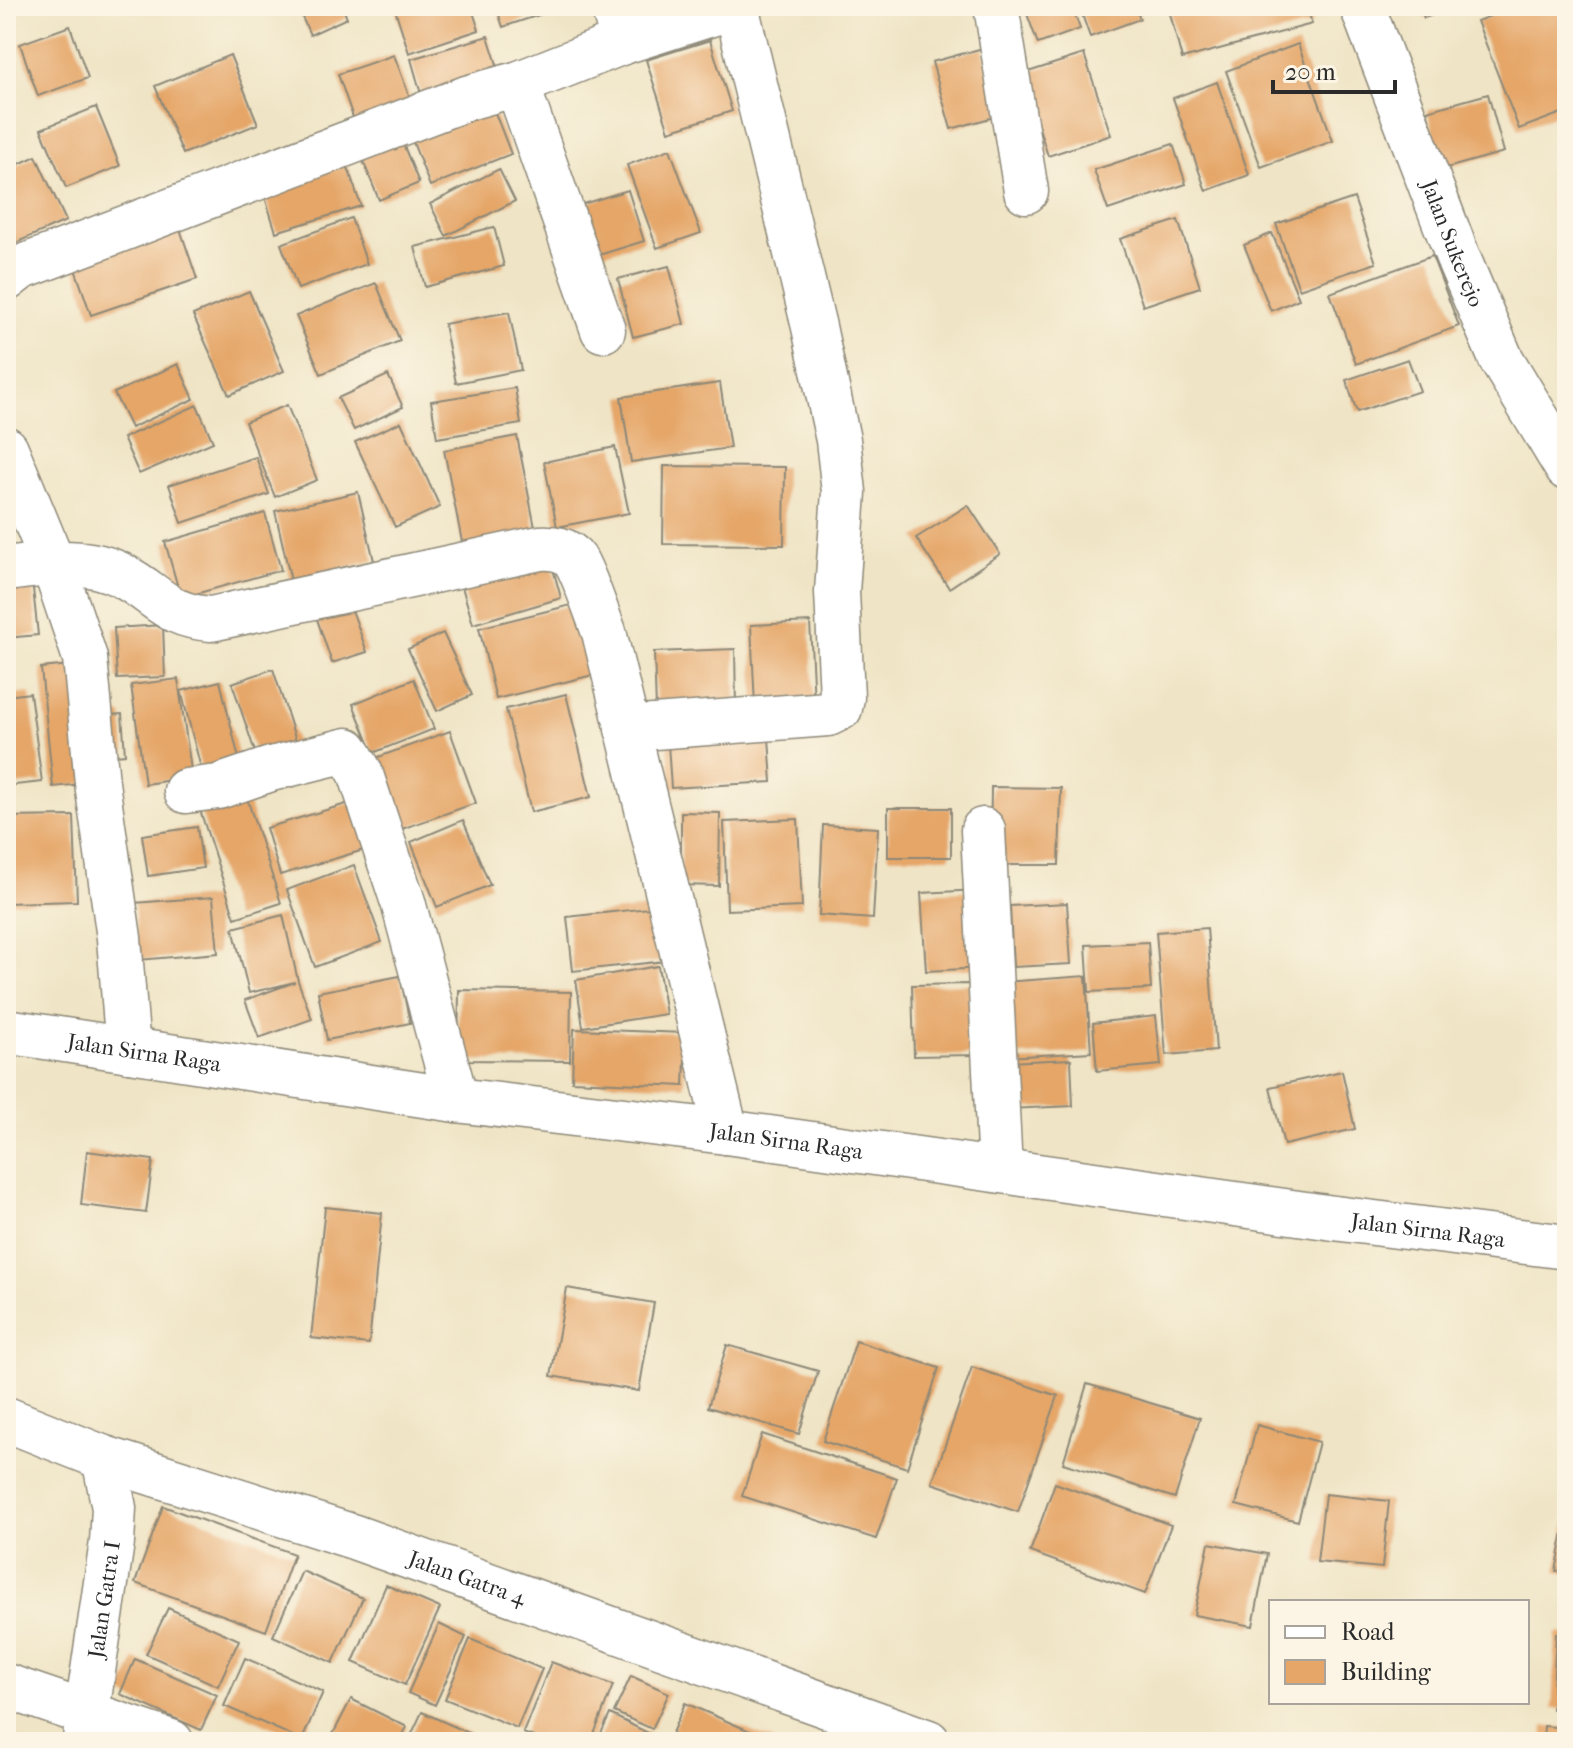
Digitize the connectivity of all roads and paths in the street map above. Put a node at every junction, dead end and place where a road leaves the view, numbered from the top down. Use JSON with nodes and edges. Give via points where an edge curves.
{"nodes":[{"id":1,"x":996,"y":6,"type":"edge"},
{"id":2,"x":1362,"y":6,"type":"edge"},
{"id":3,"x":618,"y":24,"type":"edge"},
{"id":4,"x":517,"y":84,"type":"junction"},
{"id":5,"x":1026,"y":191,"type":"dead end"},
{"id":6,"x":6,"y":279,"type":"edge"},
{"id":7,"x":603,"y":330,"type":"dead end"},
{"id":8,"x":6,"y":449,"type":"edge"},
{"id":9,"x":1567,"y":468,"type":"edge"},
{"id":10,"x":53,"y":563,"type":"junction"},
{"id":11,"x":6,"y":569,"type":"edge"},
{"id":12,"x":627,"y":729,"type":"junction"},
{"id":13,"x":186,"y":791,"type":"dead end"},
{"id":14,"x":983,"y":830,"type":"dead end"},
{"id":15,"x":6,"y":1031,"type":"edge"},
{"id":16,"x":128,"y":1050,"type":"junction"},
{"id":17,"x":456,"y":1100,"type":"junction"},
{"id":18,"x":726,"y":1132,"type":"junction"},
{"id":19,"x":1000,"y":1170,"type":"junction"},
{"id":20,"x":1567,"y":1247,"type":"edge"},
{"id":21,"x":6,"y":1419,"type":"edge"},
{"id":22,"x":104,"y":1458,"type":"junction"},
{"id":23,"x":6,"y":1686,"type":"edge"},
{"id":24,"x":86,"y":1727,"type":"edge"},
{"id":25,"x":923,"y":1741,"type":"edge"},
{"id":26,"x":171,"y":1742,"type":"edge"}],
"edges":[{"from":1,"to":5,"type":"street"},
{"from":2,"to":9,"type":"street","name":"Jalan Sukerejo","via":[[1501,359]]},
{"from":3,"to":4,"type":"street"},
{"from":3,"to":12,"type":"street","via":[[736,6],[814,327],[844,492],[837,592],[840,708],[828,714]]},
{"from":4,"to":6,"type":"street","via":[[467,98],[20,268]]},
{"from":4,"to":7,"type":"street"},
{"from":8,"to":10,"type":"street"},
{"from":10,"to":11,"type":"street"},
{"from":10,"to":12,"type":"street","via":[[121,575],[167,608],[211,619],[552,547],[563,550],[574,559],[604,632]]},
{"from":10,"to":16,"type":"street","via":[[85,658]]},
{"from":12,"to":18,"type":"street"},
{"from":13,"to":17,"type":"street","via":[[218,787],[347,750],[360,772],[403,902]]},
{"from":14,"to":19,"type":"street"},
{"from":15,"to":16,"type":"street","name":"Jalan Sirna Raga"},
{"from":16,"to":17,"type":"street","name":"Jalan Sirna Raga"},
{"from":17,"to":18,"type":"street","name":"Jalan Sirna Raga"},
{"from":18,"to":19,"type":"street","name":"Jalan Sirna Raga"},
{"from":19,"to":20,"type":"street","name":"Jalan Sirna Raga"},
{"from":21,"to":22,"type":"street","name":"Jalan Gatra 4"},
{"from":22,"to":24,"type":"street","name":"Jalan Gatra I","via":[[113,1531]]},
{"from":22,"to":25,"type":"street","name":"Jalan Gatra 4","via":[[354,1537]]},
{"from":23,"to":24,"type":"street"},
{"from":24,"to":26,"type":"street"}]}
